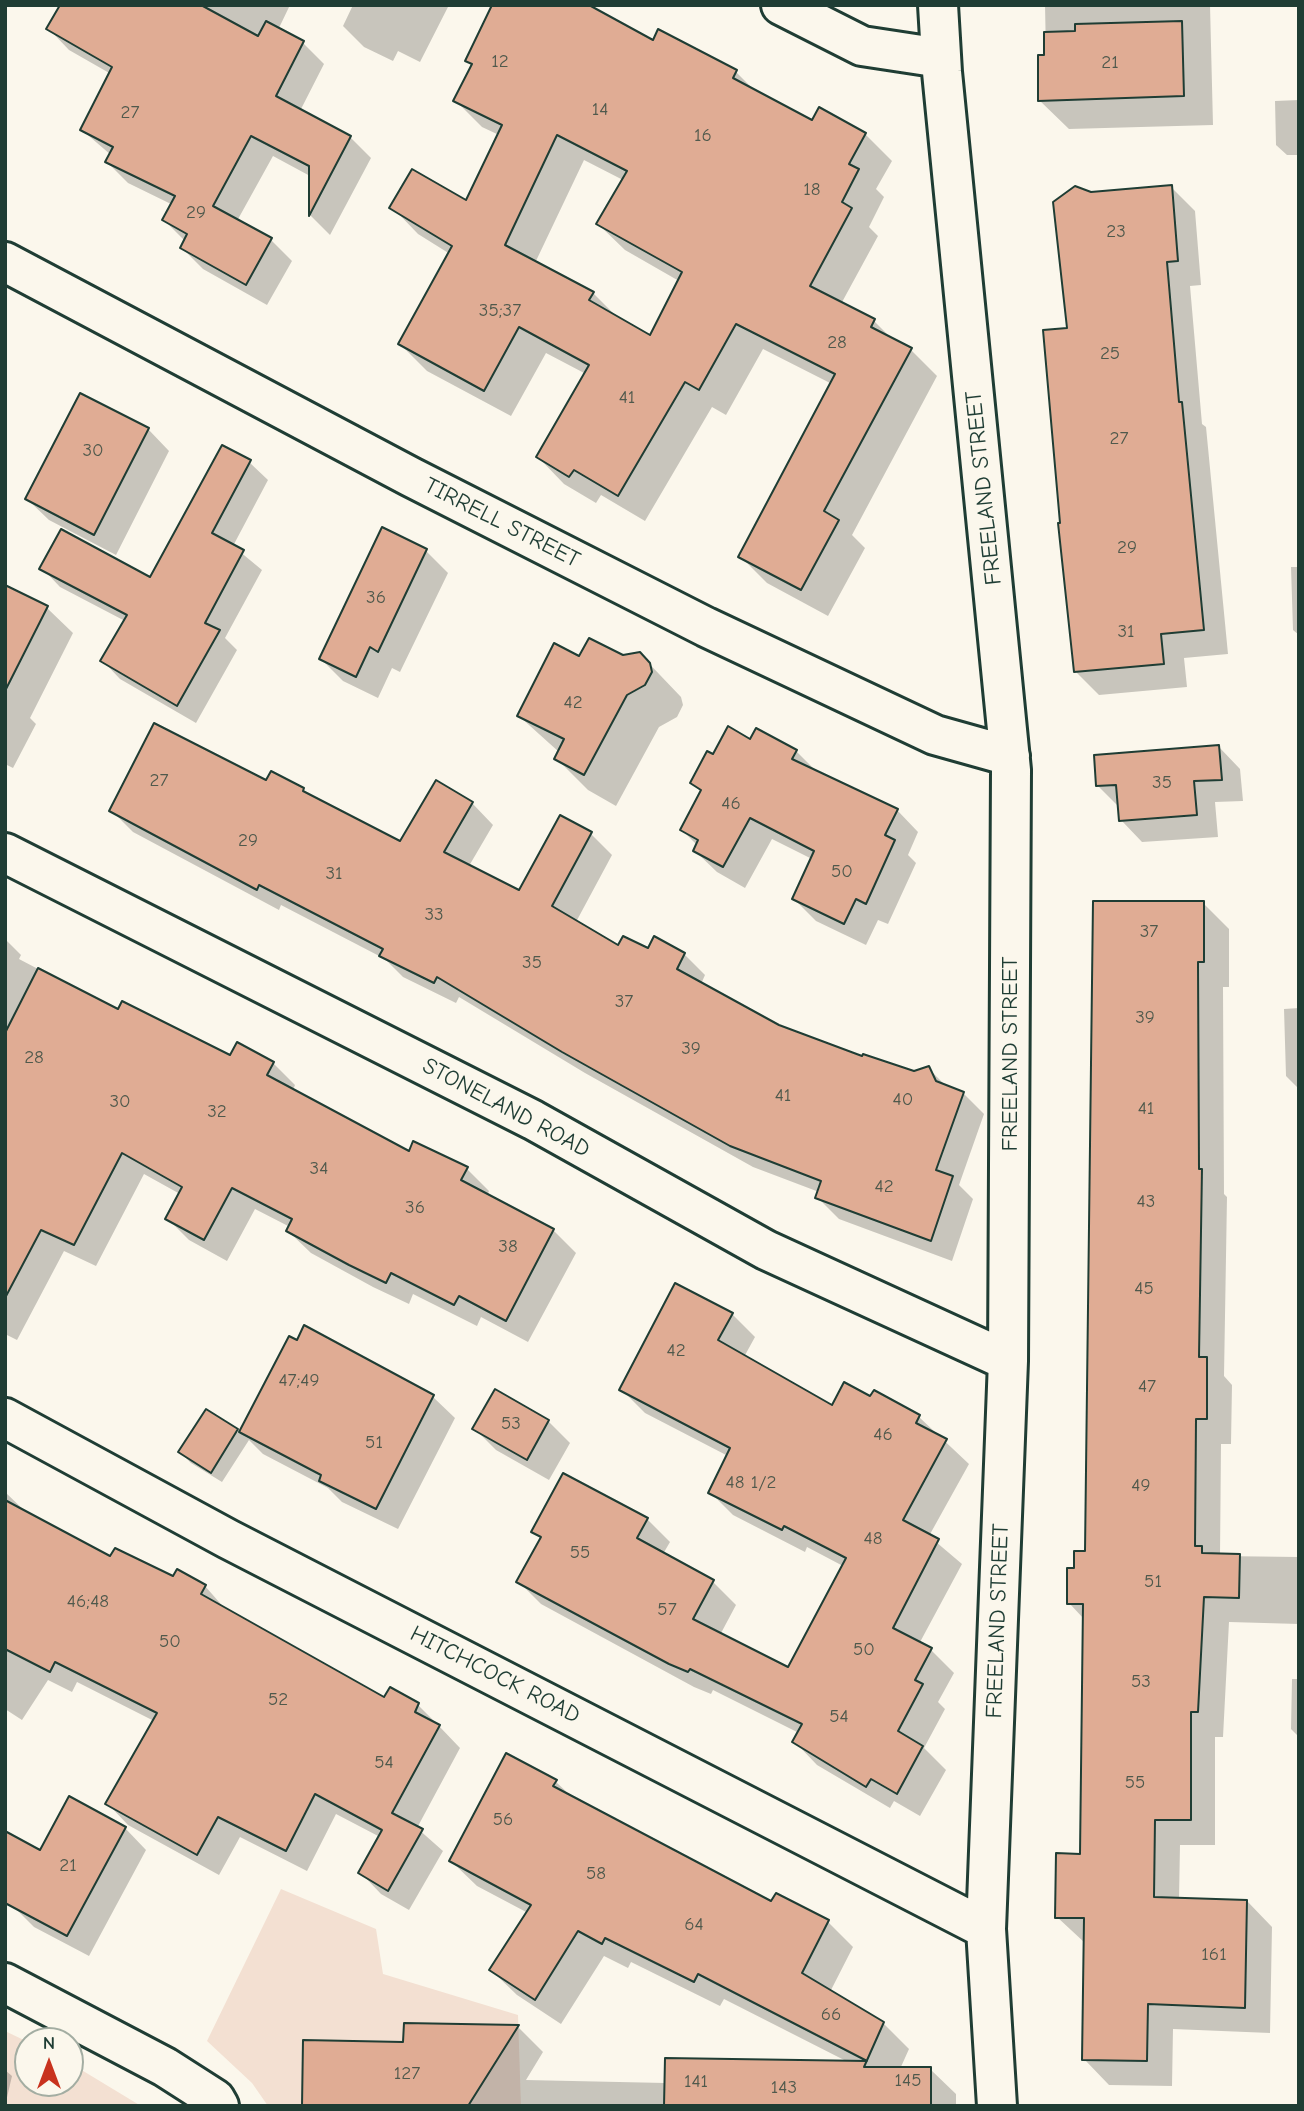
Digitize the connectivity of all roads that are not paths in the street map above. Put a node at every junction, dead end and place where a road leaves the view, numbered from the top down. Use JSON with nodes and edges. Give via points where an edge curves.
{"nodes":[{"id":1,"x":780,"y":5,"type":"edge"},
{"id":2,"x":938,"y":5,"type":"edge"},
{"id":3,"x":941,"y":58,"type":"junction"},
{"id":4,"x":5,"y":262,"type":"edge"},
{"id":5,"x":1010,"y":756,"type":"junction"},
{"id":6,"x":5,"y":853,"type":"edge"},
{"id":7,"x":1009,"y":1361,"type":"junction"},
{"id":8,"x":5,"y":1419,"type":"edge"},
{"id":9,"x":986,"y":1929,"type":"junction"},
{"id":10,"x":5,"y":1983,"type":"edge"},
{"id":11,"x":219,"y":2106,"type":"edge"},
{"id":12,"x":997,"y":2106,"type":"edge"}],
"edges":[{"from":1,"to":3,"type":"street","via":[[862,46]]},
{"from":2,"to":3,"type":"street","name":"FREELAND STREET"},
{"from":3,"to":5,"type":"street","name":"FREELAND STREET"},
{"from":4,"to":5,"type":"street","name":"TIRRELL STREET","via":[[706,627],[935,735]]},
{"from":5,"to":7,"type":"street","name":"FREELAND STREET"},
{"from":6,"to":7,"type":"street","name":"STONELAND ROAD","via":[[533,1121],[766,1250]]},
{"from":7,"to":9,"type":"street","name":"FREELAND STREET"},
{"from":8,"to":9,"type":"street","name":"HITCHCOCK ROAD","via":[[240,1546]]},
{"from":9,"to":12,"type":"street","name":"FREELAND STREET"},
{"from":10,"to":11,"type":"street","via":[[165,2067]]}]}
